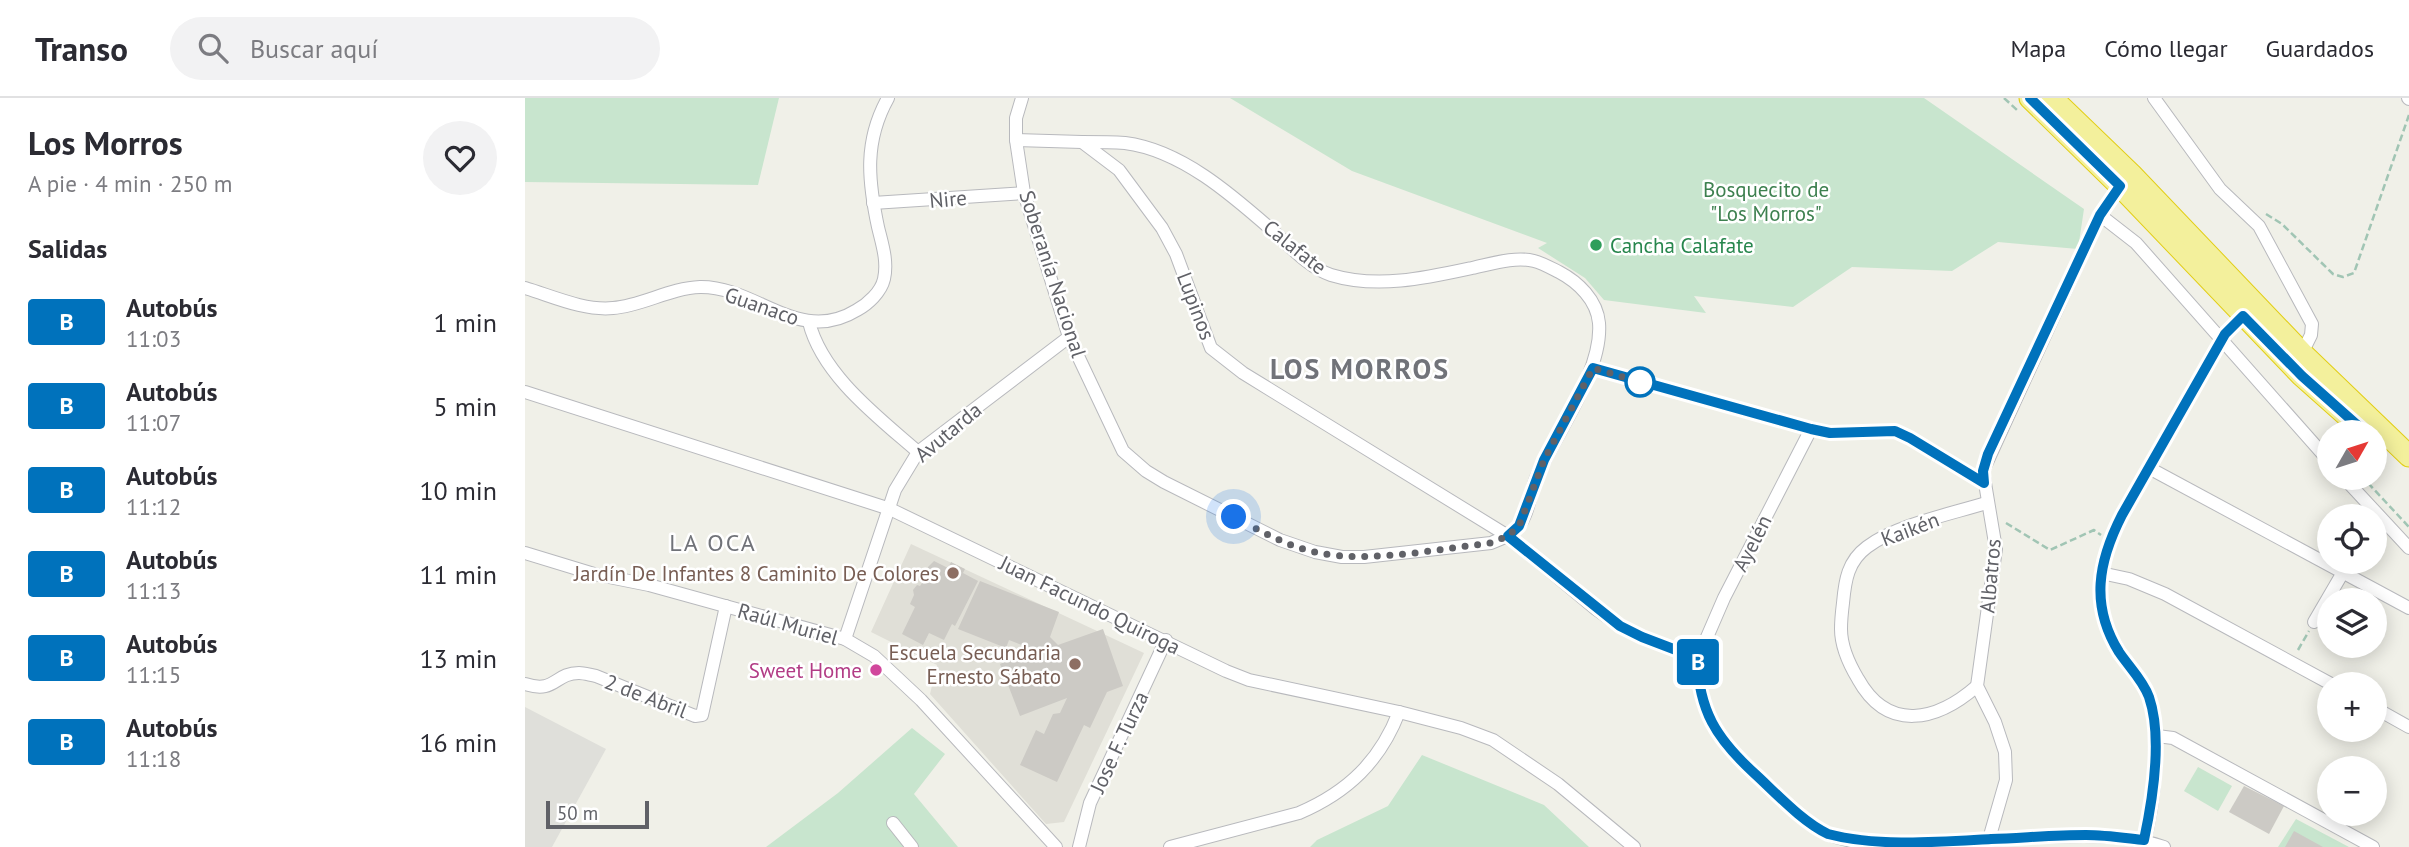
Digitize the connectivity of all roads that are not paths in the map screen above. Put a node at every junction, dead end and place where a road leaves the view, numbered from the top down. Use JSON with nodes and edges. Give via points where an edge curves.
{"nodes":[{"id":1,"x":888,"y":98,"type":"edge"},
{"id":2,"x":1022,"y":98,"type":"edge"},
{"id":3,"x":2030,"y":98,"type":"edge"},
{"id":4,"x":2052,"y":98,"type":"edge"},
{"id":5,"x":2154,"y":98,"type":"edge"},
{"id":6,"x":1016,"y":140,"type":"junction"},
{"id":7,"x":1082,"y":142,"type":"junction"},
{"id":8,"x":2125,"y":180,"type":"junction"},
{"id":9,"x":1024,"y":192,"type":"junction"},
{"id":10,"x":873,"y":203,"type":"junction"},
{"id":11,"x":2100,"y":215,"type":"junction"},
{"id":12,"x":525,"y":288,"type":"edge"},
{"id":13,"x":2249,"y":309,"type":"junction"},
{"id":14,"x":809,"y":322,"type":"junction"},
{"id":15,"x":1069,"y":337,"type":"junction"},
{"id":16,"x":2221,"y":341,"type":"junction"},
{"id":17,"x":2302,"y":353,"type":"junction"},
{"id":18,"x":1593,"y":368,"type":"junction"},
{"id":19,"x":525,"y":392,"type":"edge"},
{"id":20,"x":2352,"y":420,"type":"edge"},
{"id":21,"x":1811,"y":429,"type":"junction"},
{"id":22,"x":2317,"y":448,"type":"edge"},
{"id":23,"x":918,"y":452,"type":"junction"},
{"id":24,"x":2387,"y":453,"type":"edge"},
{"id":25,"x":2409,"y":456,"type":"edge"},
{"id":26,"x":2149,"y":467,"type":"junction"},
{"id":27,"x":2409,"y":474,"type":"edge"},
{"id":28,"x":1984,"y":483,"type":"junction"},
{"id":29,"x":2354,"y":490,"type":"edge"},
{"id":30,"x":1986,"y":503,"type":"junction"},
{"id":31,"x":2366,"y":504,"type":"edge"},
{"id":32,"x":890,"y":509,"type":"junction"},
{"id":33,"x":2387,"y":526,"type":"edge"},
{"id":34,"x":1508,"y":536,"type":"junction"},
{"id":35,"x":2409,"y":548,"type":"edge"},
{"id":36,"x":2317,"y":552,"type":"edge"},
{"id":37,"x":525,"y":554,"type":"edge"},
{"id":38,"x":2101,"y":573,"type":"junction"},
{"id":39,"x":2342,"y":574,"type":"edge"},
{"id":40,"x":2357,"y":574,"type":"edge"},
{"id":41,"x":726,"y":606,"type":"junction"},
{"id":42,"x":2409,"y":608,"type":"edge"},
{"id":43,"x":2313,"y":622,"type":"road end"},
{"id":44,"x":845,"y":639,"type":"junction"},
{"id":45,"x":1166,"y":640,"type":"junction"},
{"id":46,"x":1697,"y":658,"type":"junction"},
{"id":47,"x":2317,"y":676,"type":"edge"},
{"id":48,"x":525,"y":684,"type":"edge"},
{"id":49,"x":1977,"y":686,"type":"junction"},
{"id":50,"x":1399,"y":712,"type":"junction"},
{"id":51,"x":2387,"y":715,"type":"edge"},
{"id":52,"x":2409,"y":727,"type":"edge"},
{"id":53,"x":2157,"y":736,"type":"junction"},
{"id":54,"x":893,"y":824,"type":"dead end"},
{"id":55,"x":1989,"y":839,"type":"junction"},
{"id":56,"x":2143,"y":843,"type":"edge"},
{"id":57,"x":912,"y":847,"type":"edge"},
{"id":58,"x":1056,"y":847,"type":"edge"},
{"id":59,"x":1079,"y":847,"type":"edge"},
{"id":60,"x":1170,"y":847,"type":"edge"},
{"id":61,"x":1634,"y":847,"type":"edge"},
{"id":62,"x":2164,"y":847,"type":"edge"},
{"id":63,"x":2373,"y":847,"type":"edge"}],
"edges":[{"from":1,"to":10,"type":"street","name":"Guanaco","via":[[873,134],[868,171]]},
{"from":2,"to":6,"type":"street","name":"Soberanía Nacional"},
{"from":3,"to":8,"type":"highway"},
{"from":4,"to":8,"type":"highway"},
{"from":5,"to":17,"type":"street","via":[[2220,190],[2259,226],[2312,324]]},
{"from":6,"to":7,"type":"street"},
{"from":6,"to":9,"type":"street","name":"Soberanía Nacional"},
{"from":7,"to":18,"type":"street","name":"Calafate","via":[[1126,144],[1181,162],[1330,275],[1378,283],[1508,260],[1533,260],[1561,272],[1595,305],[1600,339]]},
{"from":7,"to":34,"type":"street","name":"Lupinos","via":[[1119,170],[1162,228],[1211,348],[1243,373]]},
{"from":8,"to":11,"type":"street","name":"Albatros"},
{"from":8,"to":13,"type":"highway"},
{"from":9,"to":10,"type":"street","name":"Nire"},
{"from":9,"to":15,"type":"street","name":"Soberanía Nacional"},
{"from":10,"to":14,"type":"street","name":"Guanaco","via":[[885,261],[884,281],[865,306],[847,317]]},
{"from":11,"to":16,"type":"street","via":[[2136,243]]},
{"from":11,"to":28,"type":"street","name":"Albatros","via":[[1988,454]]},
{"from":12,"to":14,"type":"street","name":"Guanaco","via":[[589,307],[613,308],[701,287],[730,292]]},
{"from":13,"to":16,"type":"street"},
{"from":13,"to":17,"type":"highway"},
{"from":13,"to":20,"type":"highway","via":[[2302,376]]},
{"from":14,"to":23,"type":"street","via":[[818,349],[841,379]]},
{"from":15,"to":23,"type":"street","name":"Avutarda"},
{"from":15,"to":34,"type":"street","name":"Soberanía Nacional","via":[[1123,451],[1164,482],[1280,541],[1315,552],[1364,557],[1491,543]]},
{"from":16,"to":22,"type":"street"},
{"from":16,"to":26,"type":"street"},
{"from":17,"to":25,"type":"highway"},
{"from":18,"to":21,"type":"street"},
{"from":18,"to":34,"type":"street","via":[[1544,460],[1519,526]]},
{"from":19,"to":32,"type":"street","name":"Juan Facundo Quiroga"},
{"from":21,"to":28,"type":"street","via":[[1830,433],[1895,431]]},
{"from":21,"to":46,"type":"street","name":"Ayelén"},
{"from":23,"to":32,"type":"street","name":"Avutarda","via":[[895,490]]},
{"from":24,"to":27,"type":"highway"},
{"from":26,"to":36,"type":"street"},
{"from":26,"to":38,"type":"street","via":[[2109,541]]},
{"from":28,"to":30,"type":"street","name":"Albatros"},
{"from":29,"to":31,"type":"street"},
{"from":30,"to":49,"type":"street","name":"Albatros","via":[[1996,549]]},
{"from":30,"to":49,"type":"street","name":"Kaikén","via":[[1885,535],[1866,547],[1845,580],[1841,631],[1846,659],[1864,690],[1892,713],[1926,715],[1962,699]]},
{"from":32,"to":44,"type":"street","name":"Avutarda"},
{"from":32,"to":45,"type":"street","name":"Juan Facundo Quiroga"},
{"from":33,"to":35,"type":"street"},
{"from":34,"to":46,"type":"street","via":[[1620,626]]},
{"from":37,"to":41,"type":"street","name":"Raúl Muriel"},
{"from":38,"to":47,"type":"street","via":[[2165,594]]},
{"from":38,"to":53,"type":"street","via":[[2100,604],[2106,630],[2149,697]]},
{"from":39,"to":43,"type":"street"},
{"from":40,"to":42,"type":"street"},
{"from":41,"to":44,"type":"street","name":"Raúl Muriel"},
{"from":41,"to":48,"type":"street","name":"2 de Abril","via":[[702,715],[579,673],[547,687]]},
{"from":44,"to":58,"type":"street","name":"Raúl Muriel","via":[[874,656],[921,700]]},
{"from":45,"to":50,"type":"street","name":"Juan Facundo Quiroga","via":[[1249,680]]},
{"from":45,"to":59,"type":"street","name":"Jose F. Turza","via":[[1090,803]]},
{"from":46,"to":55,"type":"street","via":[[1698,687],[1723,740],[1824,832],[1847,841],[1883,845]]},
{"from":49,"to":55,"type":"street","via":[[2005,752],[2007,780]]},
{"from":50,"to":60,"type":"street","via":[[1389,737],[1369,764],[1352,782],[1317,805]]},
{"from":50,"to":61,"type":"street","name":"Juan Facundo Quiroga","via":[[1493,740],[1558,784]]},
{"from":51,"to":52,"type":"street"},
{"from":53,"to":56,"type":"street"},
{"from":53,"to":63,"type":"street","via":[[2173,738]]},
{"from":54,"to":57,"type":"street"},
{"from":55,"to":56,"type":"street","via":[[2088,835]]},
{"from":56,"to":62,"type":"street"}]}
